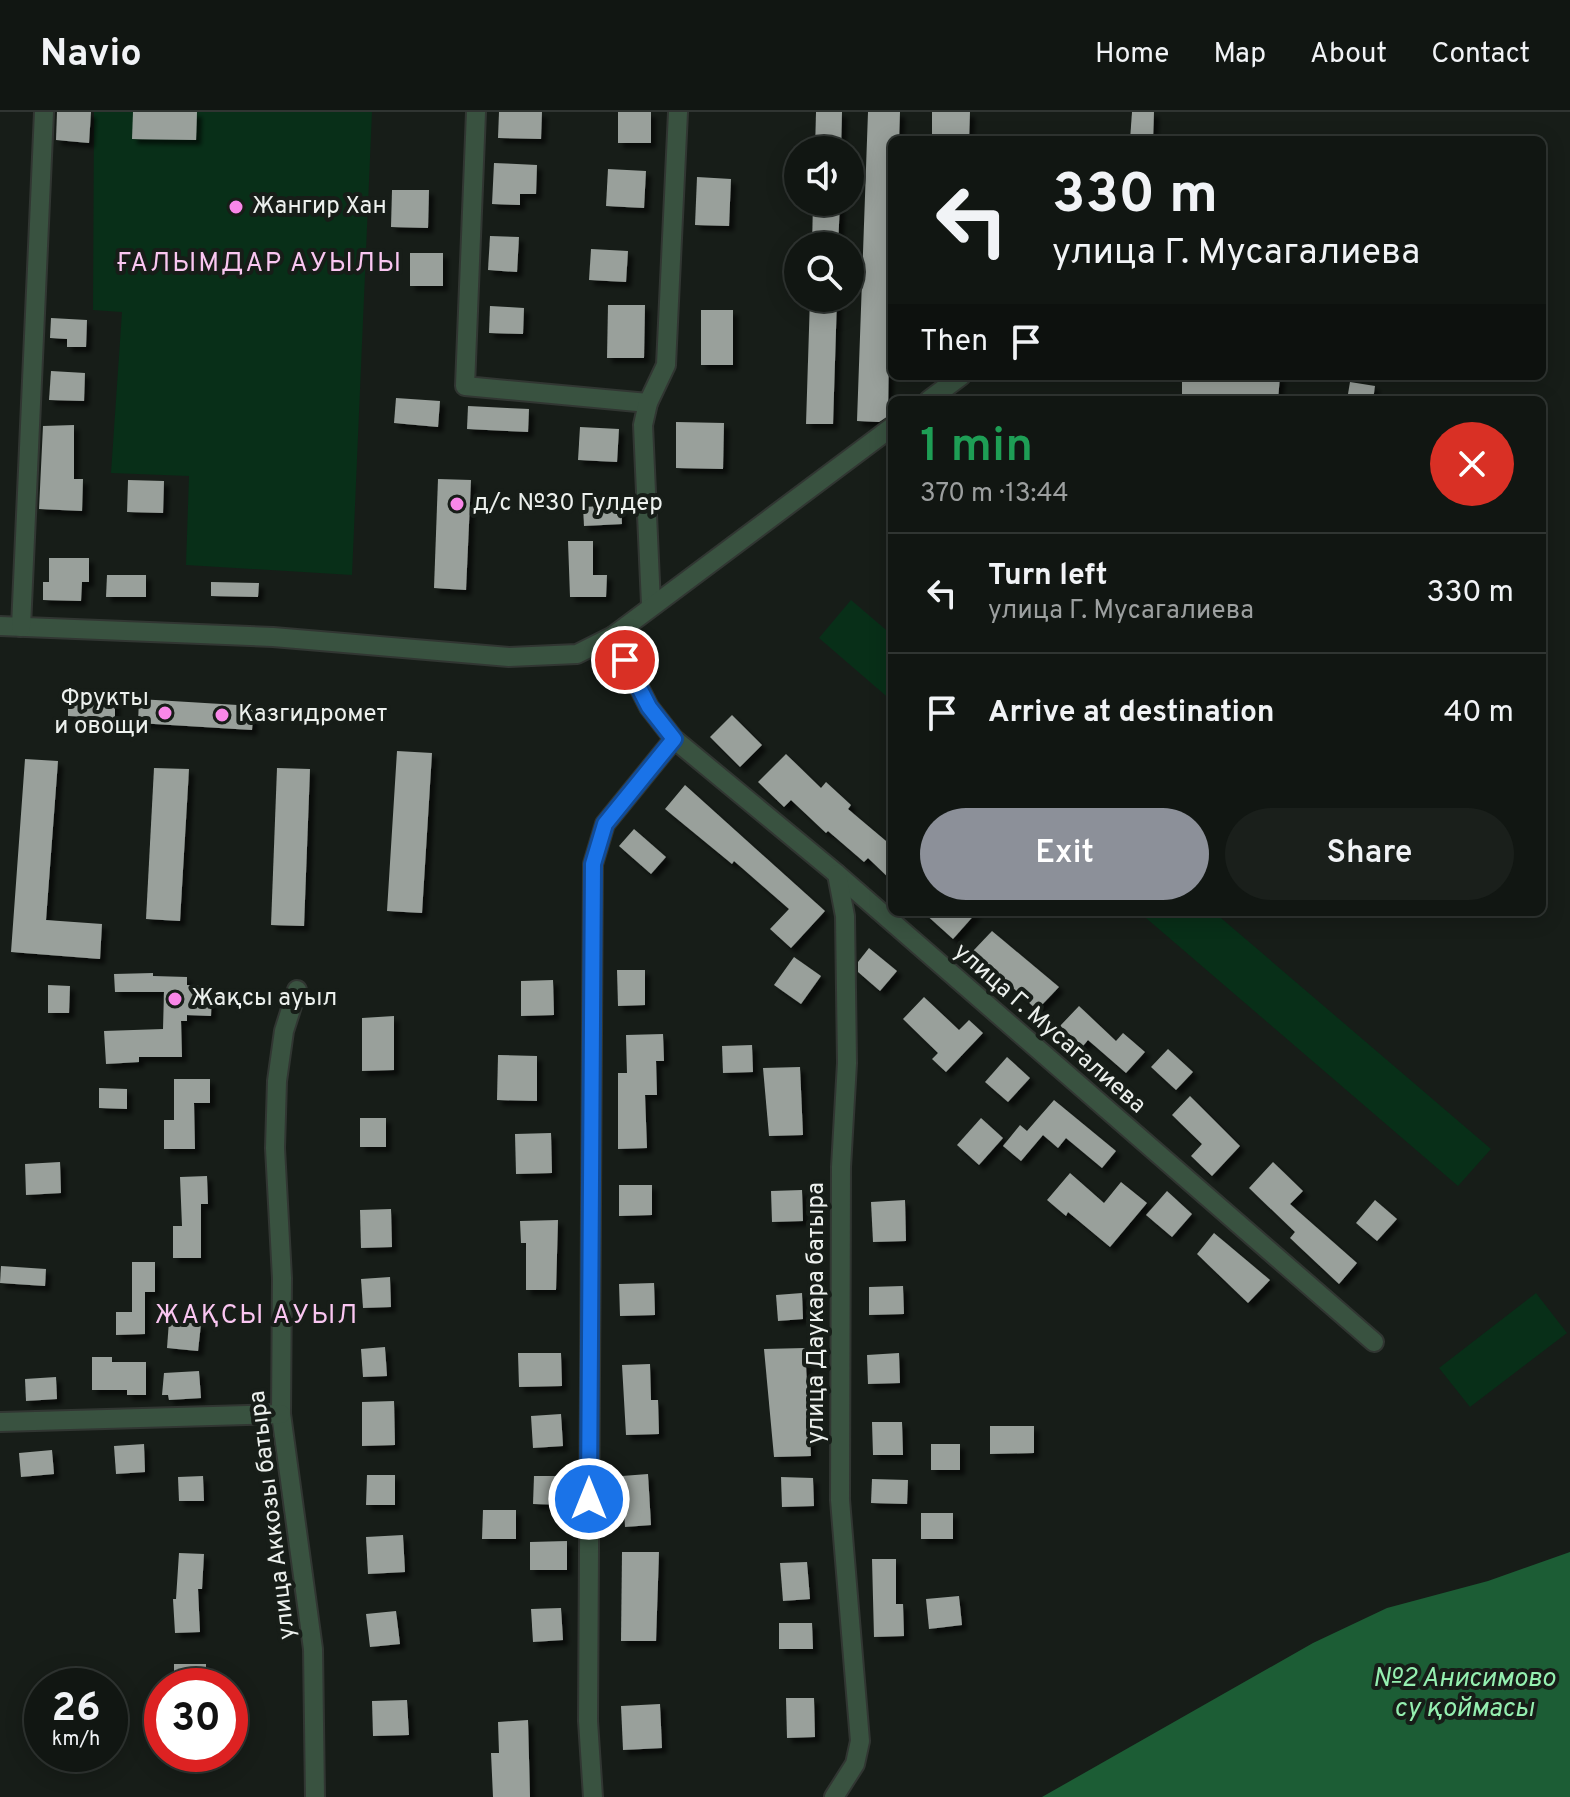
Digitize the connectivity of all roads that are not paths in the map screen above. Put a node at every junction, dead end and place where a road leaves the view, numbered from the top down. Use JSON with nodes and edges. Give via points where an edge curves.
{"nodes":[{"id":1,"x":44,"y":112,"type":"edge"},
{"id":2,"x":476,"y":112,"type":"edge"},
{"id":3,"x":678,"y":112,"type":"edge"},
{"id":4,"x":956,"y":380,"type":"edge"},
{"id":5,"x":934,"y":396,"type":"edge"},
{"id":6,"x":648,"y":403,"type":"junction"},
{"id":7,"x":888,"y":430,"type":"edge"},
{"id":8,"x":651,"y":604,"type":"junction"},
{"id":9,"x":0,"y":626,"type":"edge"},
{"id":10,"x":21,"y":627,"type":"junction"},
{"id":11,"x":613,"y":636,"type":"junction"},
{"id":12,"x":674,"y":739,"type":"junction"},
{"id":13,"x":837,"y":874,"type":"junction"},
{"id":14,"x":297,"y":990,"type":"dead end"},
{"id":15,"x":1374,"y":1342,"type":"dead end"},
{"id":16,"x":281,"y":1414,"type":"junction"},
{"id":17,"x":0,"y":1422,"type":"edge"},
{"id":18,"x":315,"y":1797,"type":"edge"},
{"id":19,"x":593,"y":1797,"type":"edge"},
{"id":20,"x":834,"y":1797,"type":"edge"}],
"edges":[{"from":1,"to":10,"type":"street"},
{"from":2,"to":6,"type":"street","via":[[465,386]]},
{"from":3,"to":6,"type":"street","via":[[666,365]]},
{"from":4,"to":5,"type":"street"},
{"from":6,"to":8,"type":"street","via":[[643,425]]},
{"from":7,"to":8,"type":"street"},
{"from":8,"to":11,"type":"street"},
{"from":9,"to":10,"type":"street"},
{"from":10,"to":11,"type":"street","via":[[273,637],[509,657],[577,654]]},
{"from":11,"to":12,"type":"street","name":"улица Г. Мусагалиева","via":[[649,707]]},
{"from":12,"to":13,"type":"street","name":"улица Г. Мусагалиева"},
{"from":12,"to":19,"type":"street","via":[[605,824],[593,864],[588,1721]]},
{"from":13,"to":15,"type":"street","name":"улица Г. Мусагалиева"},
{"from":13,"to":20,"type":"street","name":"улица Даукара батыра","via":[[845,916],[847,1063],[841,1167],[840,1500],[859,1752]]},
{"from":14,"to":16,"type":"street","name":"улица Аккозы батыра","via":[[277,1081]]},
{"from":16,"to":17,"type":"street"},
{"from":16,"to":18,"type":"street","name":"улица Аккозы батыра","via":[[313,1649]]}]}
